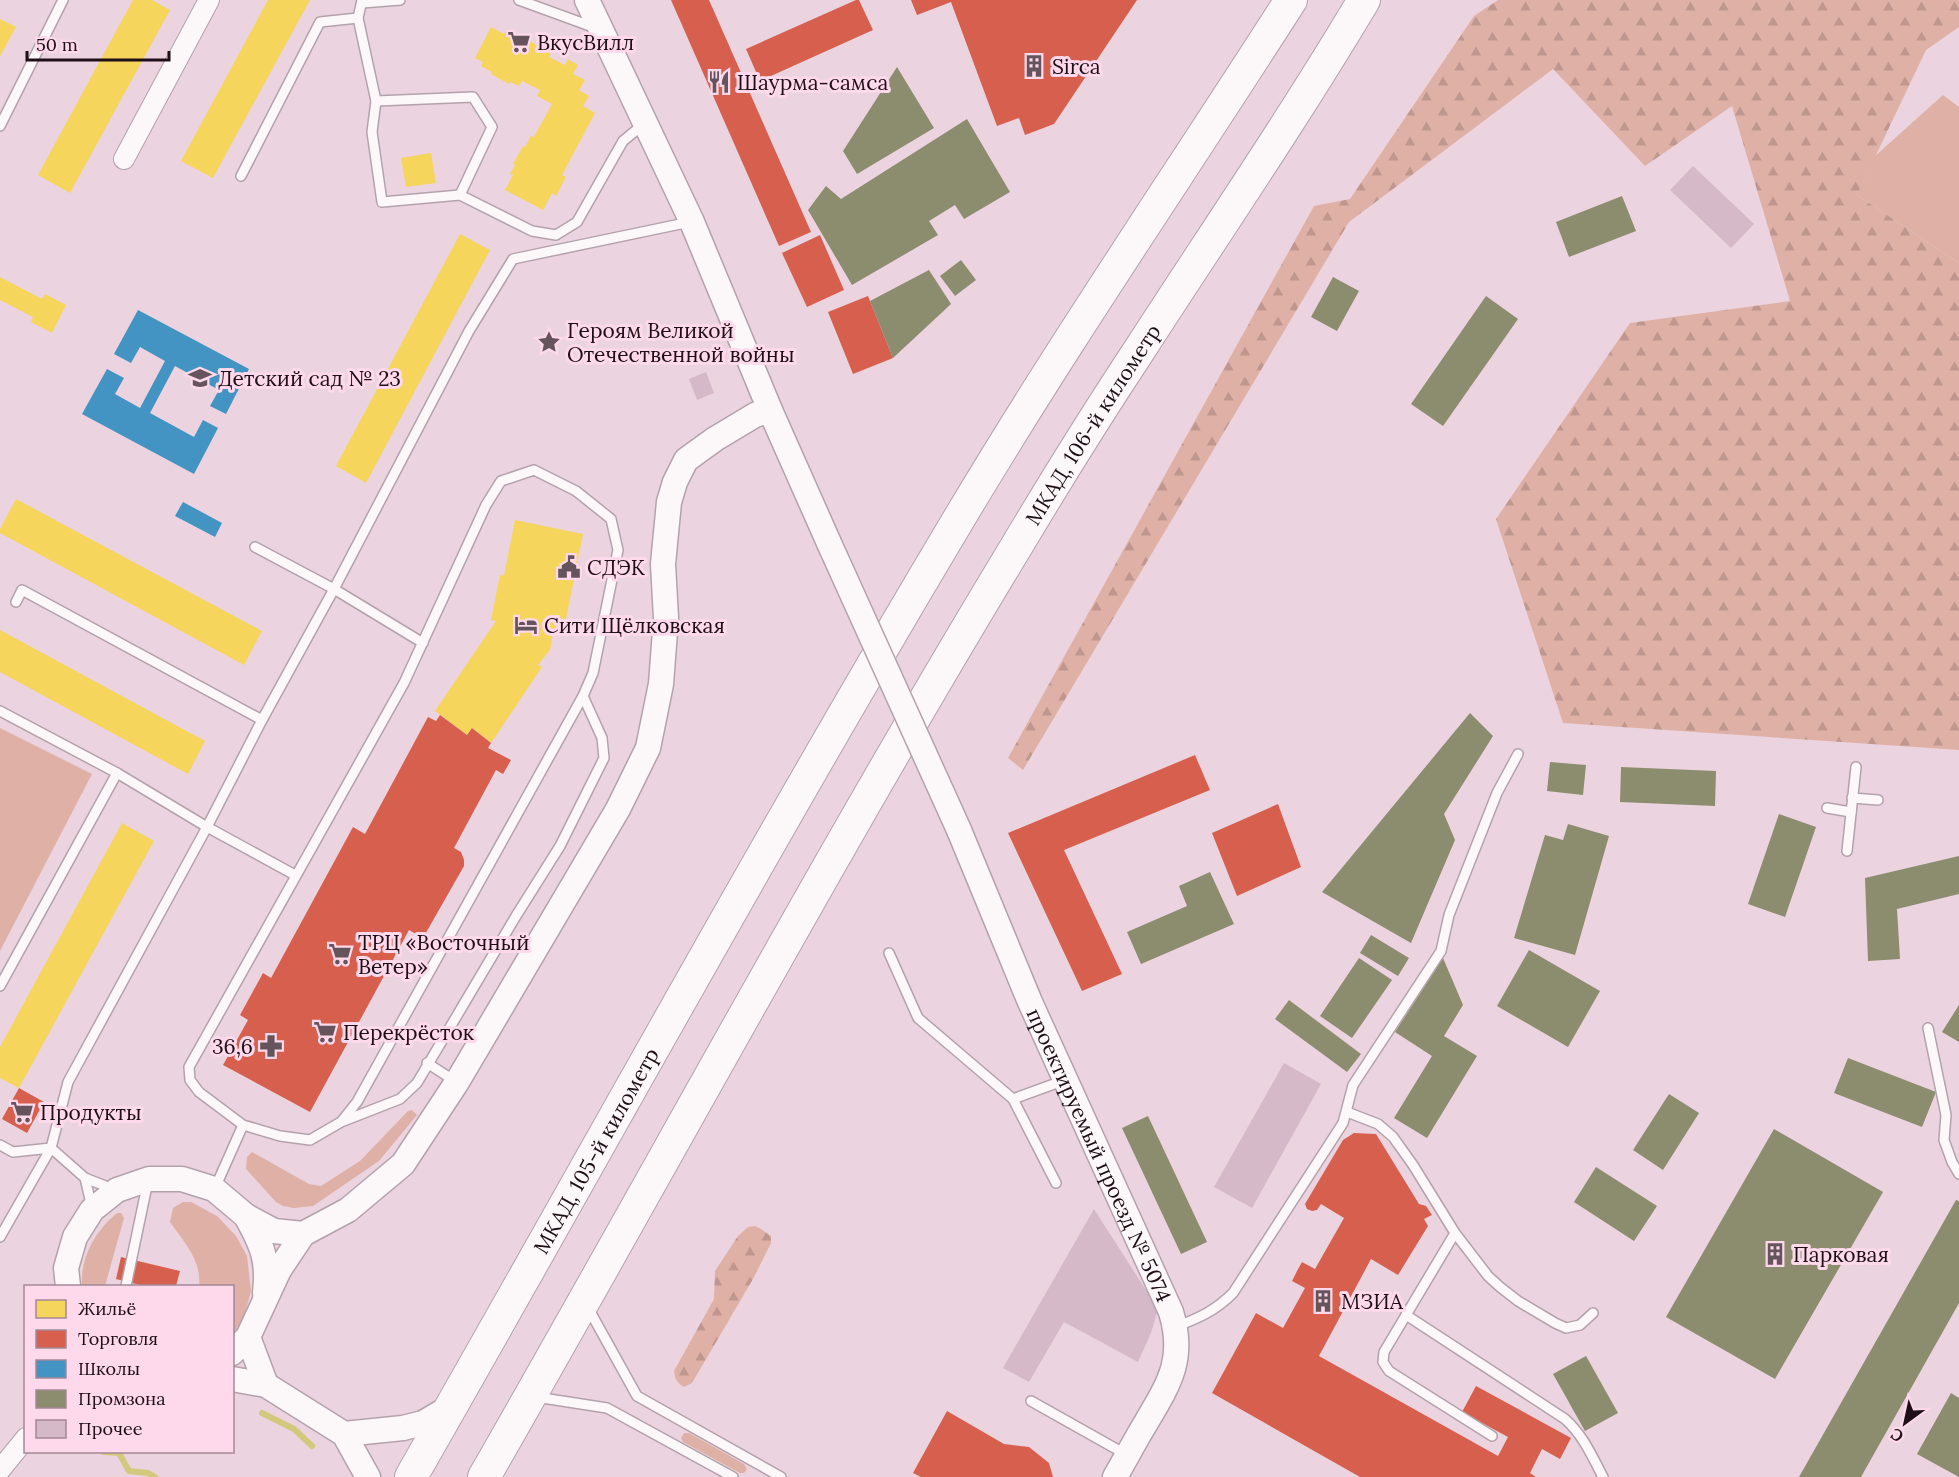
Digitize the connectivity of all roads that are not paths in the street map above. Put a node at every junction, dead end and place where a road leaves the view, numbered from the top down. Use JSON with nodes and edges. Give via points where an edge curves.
{"nodes":[{"id":1,"x":63,"y":0,"type":"edge"},
{"id":2,"x":209,"y":0,"type":"edge"},
{"id":3,"x":400,"y":0,"type":"edge"},
{"id":4,"x":519,"y":0,"type":"edge"},
{"id":5,"x":586,"y":0,"type":"edge"},
{"id":6,"x":1291,"y":0,"type":"edge"},
{"id":7,"x":1364,"y":0,"type":"edge"},
{"id":8,"x":362,"y":2,"type":"edge"},
{"id":9,"x":358,"y":18,"type":"junction"},
{"id":10,"x":600,"y":30,"type":"junction"},
{"id":11,"x":375,"y":101,"type":"junction"},
{"id":12,"x":645,"y":123,"type":"junction"},
{"id":13,"x":0,"y":126,"type":"edge"},
{"id":14,"x":124,"y":159,"type":"dead end"},
{"id":15,"x":241,"y":176,"type":"dead end"},
{"id":16,"x":460,"y":195,"type":"junction"},
{"id":17,"x":692,"y":222,"type":"junction"},
{"id":18,"x":770,"y":410,"type":"junction"},
{"id":19,"x":255,"y":547,"type":"dead end"},
{"id":20,"x":334,"y":590,"type":"junction"},
{"id":21,"x":16,"y":602,"type":"dead end"},
{"id":22,"x":423,"y":643,"type":"junction"},
{"id":23,"x":583,"y":696,"type":"junction"},
{"id":24,"x":0,"y":711,"type":"edge"},
{"id":25,"x":262,"y":720,"type":"junction"},
{"id":26,"x":1518,"y":754,"type":"dead end"},
{"id":27,"x":1856,"y":767,"type":"dead end"},
{"id":28,"x":117,"y":773,"type":"junction"},
{"id":29,"x":1852,"y":798,"type":"junction"},
{"id":30,"x":1878,"y":800,"type":"dead end"},
{"id":31,"x":1827,"y":808,"type":"dead end"},
{"id":32,"x":1851,"y":812,"type":"junction"},
{"id":33,"x":207,"y":827,"type":"junction"},
{"id":34,"x":1847,"y":851,"type":"dead end"},
{"id":35,"x":295,"y":875,"type":"junction"},
{"id":36,"x":889,"y":954,"type":"dead end"},
{"id":37,"x":0,"y":986,"type":"edge"},
{"id":38,"x":1928,"y":1028,"type":"dead end"},
{"id":39,"x":427,"y":1063,"type":"junction"},
{"id":40,"x":1065,"y":1080,"type":"junction"},
{"id":41,"x":457,"y":1082,"type":"junction"},
{"id":42,"x":1013,"y":1099,"type":"junction"},
{"id":43,"x":1347,"y":1112,"type":"junction"},
{"id":44,"x":341,"y":1122,"type":"junction"},
{"id":45,"x":243,"y":1125,"type":"junction"},
{"id":46,"x":0,"y":1145,"type":"edge"},
{"id":47,"x":51,"y":1148,"type":"junction"},
{"id":48,"x":1959,"y":1174,"type":"edge"},
{"id":49,"x":85,"y":1178,"type":"junction"},
{"id":50,"x":149,"y":1179,"type":"junction"},
{"id":51,"x":1056,"y":1184,"type":"dead end"},
{"id":52,"x":214,"y":1189,"type":"junction"},
{"id":53,"x":117,"y":1190,"type":"junction"},
{"id":54,"x":92,"y":1210,"type":"junction"},
{"id":55,"x":246,"y":1216,"type":"junction"},
{"id":56,"x":1455,"y":1233,"type":"junction"},
{"id":57,"x":303,"y":1234,"type":"junction"},
{"id":58,"x":0,"y":1237,"type":"edge"},
{"id":59,"x":68,"y":1285,"type":"edge"},
{"id":60,"x":126,"y":1285,"type":"edge"},
{"id":61,"x":585,"y":1302,"type":"junction"},
{"id":62,"x":264,"y":1304,"type":"junction"},
{"id":63,"x":1593,"y":1313,"type":"dead end"},
{"id":64,"x":1406,"y":1315,"type":"junction"},
{"id":65,"x":1175,"y":1327,"type":"junction"},
{"id":66,"x":240,"y":1345,"type":"edge"},
{"id":67,"x":234,"y":1380,"type":"edge"},
{"id":68,"x":266,"y":1385,"type":"junction"},
{"id":69,"x":530,"y":1397,"type":"junction"},
{"id":70,"x":1031,"y":1401,"type":"dead end"},
{"id":71,"x":452,"y":1406,"type":"junction"},
{"id":72,"x":344,"y":1434,"type":"junction"},
{"id":73,"x":1492,"y":1436,"type":"dead end"},
{"id":74,"x":24,"y":1440,"type":"edge"},
{"id":75,"x":1127,"y":1455,"type":"junction"},
{"id":76,"x":0,"y":1470,"type":"edge"},
{"id":77,"x":368,"y":1477,"type":"edge"},
{"id":78,"x":411,"y":1477,"type":"edge"},
{"id":79,"x":484,"y":1477,"type":"edge"},
{"id":80,"x":733,"y":1477,"type":"edge"},
{"id":81,"x":781,"y":1477,"type":"edge"},
{"id":82,"x":1115,"y":1477,"type":"edge"},
{"id":83,"x":1603,"y":1477,"type":"edge"}],
"edges":[{"from":1,"to":13,"type":"lane"},
{"from":2,"to":14,"type":"street"},
{"from":3,"to":8,"type":"lane"},
{"from":4,"to":10,"type":"lane"},
{"from":5,"to":10,"type":"street","name":"проектируемый проезд № 5074"},
{"from":6,"to":71,"type":"highway","name":"МКАД, 105-й километр","via":[[1084,318],[962,515],[781,824]]},
{"from":7,"to":61,"type":"highway","name":"МКАД, 106-й километр","via":[[1022,537],[836,855]]},
{"from":8,"to":9,"type":"lane"},
{"from":9,"to":11,"type":"lane"},
{"from":9,"to":15,"type":"lane","via":[[320,22]]},
{"from":10,"to":12,"type":"street","name":"проектируемый проезд № 5074"},
{"from":11,"to":16,"type":"lane","via":[[372,132],[382,202]]},
{"from":11,"to":16,"type":"lane","via":[[472,97],[492,127]]},
{"from":12,"to":16,"type":"lane","via":[[624,141],[578,222],[556,235],[532,231]]},
{"from":12,"to":17,"type":"street","name":"проектируемый проезд № 5074"},
{"from":17,"to":18,"type":"street","name":"проектируемый проезд № 5074"},
{"from":17,"to":20,"type":"lane","via":[[513,259],[470,331]]},
{"from":18,"to":40,"type":"street","name":"проектируемый проезд № 5074","bridge":true,"via":[[959,830]]},
{"from":18,"to":41,"type":"street","via":[[715,439],[686,460],[675,482],[669,502],[663,564],[666,618],[661,684],[648,748],[618,809]]},
{"from":19,"to":20,"type":"lane"},
{"from":20,"to":22,"type":"lane"},
{"from":20,"to":25,"type":"lane"},
{"from":21,"to":25,"type":"lane","via":[[22,590]]},
{"from":22,"to":23,"type":"lane","via":[[486,505],[501,481],[534,470],[576,491],[611,519],[615,531],[618,550],[593,673]]},
{"from":22,"to":35,"type":"lane"},
{"from":23,"to":39,"type":"lane","via":[[602,738],[604,758],[560,846]]},
{"from":23,"to":44,"type":"lane","via":[[357,1102]]},
{"from":24,"to":28,"type":"lane"},
{"from":25,"to":33,"type":"lane"},
{"from":26,"to":43,"type":"lane","via":[[1497,793],[1449,915],[1441,951],[1353,1085]]},
{"from":27,"to":29,"type":"lane"},
{"from":28,"to":33,"type":"lane"},
{"from":28,"to":37,"type":"lane"},
{"from":29,"to":30,"type":"lane"},
{"from":29,"to":32,"type":"lane"},
{"from":31,"to":32,"type":"lane"},
{"from":32,"to":34,"type":"lane"},
{"from":33,"to":35,"type":"lane"},
{"from":33,"to":47,"type":"lane","via":[[68,1082]]},
{"from":35,"to":45,"type":"lane","via":[[189,1066],[190,1080],[199,1092]]},
{"from":36,"to":42,"type":"lane","via":[[918,1018]]},
{"from":38,"to":48,"type":"lane","via":[[1946,1115],[1944,1140]]},
{"from":39,"to":41,"type":"lane"},
{"from":39,"to":44,"type":"lane","via":[[417,1083],[400,1099]]},
{"from":40,"to":42,"type":"lane"},
{"from":40,"to":65,"type":"street","name":"проектируемый проезд № 5074"},
{"from":41,"to":57,"type":"street","via":[[403,1164],[348,1210]]},
{"from":42,"to":51,"type":"lane"},
{"from":43,"to":56,"type":"lane","via":[[1378,1124],[1393,1137]]},
{"from":43,"to":65,"type":"lane","via":[[1233,1293],[1219,1308]]},
{"from":44,"to":45,"type":"lane","via":[[310,1140]]},
{"from":45,"to":52,"type":"lane"},
{"from":46,"to":47,"type":"lane","via":[[13,1152]]},
{"from":47,"to":49,"type":"lane"},
{"from":47,"to":58,"type":"lane"},
{"from":49,"to":53,"type":"lane"},
{"from":49,"to":54,"type":"lane"},
{"from":50,"to":52,"type":"street","via":[[182,1179]]},
{"from":50,"to":53,"type":"street"},
{"from":50,"to":60,"type":"lane"},
{"from":52,"to":55,"type":"street"},
{"from":53,"to":54,"type":"street"},
{"from":54,"to":59,"type":"street","via":[[75,1237],[66,1268]]},
{"from":55,"to":57,"type":"street","via":[[274,1231]]},
{"from":55,"to":62,"type":"street","via":[[261,1243],[267,1273]]},
{"from":56,"to":63,"type":"lane","via":[[1488,1276],[1518,1302],[1566,1328],[1580,1325]]},
{"from":56,"to":64,"type":"lane"},
{"from":57,"to":62,"type":"street","via":[[279,1270]]},
{"from":61,"to":69,"type":"highway"},
{"from":61,"to":81,"type":"lane","via":[[637,1396]]},
{"from":62,"to":66,"type":"street"},
{"from":64,"to":73,"type":"lane","via":[[1382,1357],[1385,1368]]},
{"from":64,"to":83,"type":"lane","via":[[1565,1419],[1581,1436]]},
{"from":65,"to":75,"type":"street","name":"проектируемый проезд № 5074","via":[[1175,1365],[1169,1383]]},
{"from":66,"to":68,"type":"street"},
{"from":67,"to":68,"type":"street"},
{"from":68,"to":72,"type":"street"},
{"from":69,"to":79,"type":"highway"},
{"from":69,"to":80,"type":"lane","via":[[607,1408]]},
{"from":70,"to":75,"type":"lane"},
{"from":71,"to":72,"type":"street","via":[[423,1423]]},
{"from":71,"to":78,"type":"highway","name":"МКАД, 105-й километр"},
{"from":72,"to":77,"type":"street"},
{"from":74,"to":76,"type":"street"},
{"from":75,"to":82,"type":"street","name":"проектируемый проезд № 5074"}]}
